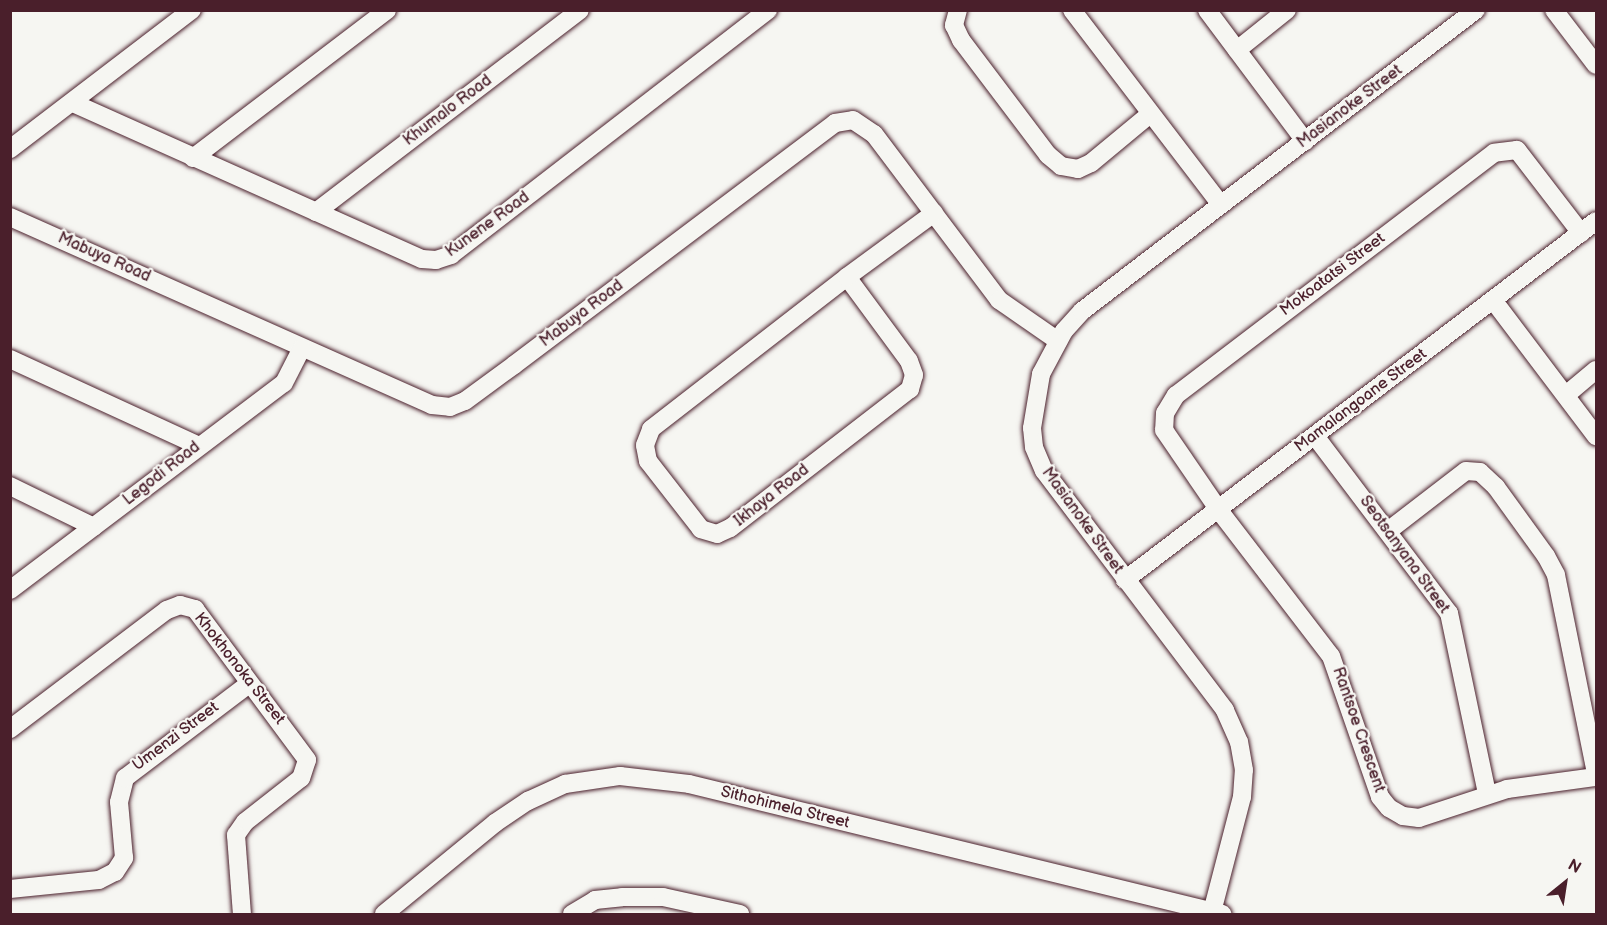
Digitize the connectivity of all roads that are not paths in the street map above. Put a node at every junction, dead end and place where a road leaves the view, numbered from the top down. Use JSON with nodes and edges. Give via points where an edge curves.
{"nodes":[{"id":1,"x":192,"y":10,"type":"edge"},
{"id":2,"x":387,"y":10,"type":"edge"},
{"id":3,"x":580,"y":10,"type":"edge"},
{"id":4,"x":768,"y":10,"type":"edge"},
{"id":5,"x":958,"y":10,"type":"edge"},
{"id":6,"x":1072,"y":10,"type":"edge"},
{"id":7,"x":1207,"y":10,"type":"edge"},
{"id":8,"x":1287,"y":10,"type":"edge"},
{"id":9,"x":1476,"y":10,"type":"edge"},
{"id":10,"x":1554,"y":10,"type":"edge"},
{"id":11,"x":1237,"y":50,"type":"junction"},
{"id":12,"x":1596,"y":65,"type":"edge"},
{"id":13,"x":73,"y":103,"type":"junction"},
{"id":14,"x":1150,"y":114,"type":"junction"},
{"id":15,"x":1305,"y":141,"type":"junction"},
{"id":16,"x":10,"y":149,"type":"edge"},
{"id":17,"x":193,"y":158,"type":"junction"},
{"id":18,"x":1221,"y":205,"type":"junction"},
{"id":19,"x":316,"y":212,"type":"junction"},
{"id":20,"x":934,"y":213,"type":"junction"},
{"id":21,"x":10,"y":217,"type":"edge"},
{"id":22,"x":1596,"y":221,"type":"edge"},
{"id":23,"x":1581,"y":233,"type":"junction"},
{"id":24,"x":847,"y":278,"type":"junction"},
{"id":25,"x":1493,"y":300,"type":"junction"},
{"id":26,"x":1058,"y":341,"type":"junction"},
{"id":27,"x":302,"y":348,"type":"junction"},
{"id":28,"x":10,"y":359,"type":"edge"},
{"id":29,"x":1596,"y":370,"type":"edge"},
{"id":30,"x":1566,"y":395,"type":"junction"},
{"id":31,"x":1596,"y":435,"type":"edge"},
{"id":32,"x":1315,"y":436,"type":"junction"},
{"id":33,"x":199,"y":446,"type":"junction"},
{"id":34,"x":10,"y":486,"type":"edge"},
{"id":35,"x":1218,"y":509,"type":"junction"},
{"id":36,"x":94,"y":527,"type":"junction"},
{"id":37,"x":1388,"y":531,"type":"junction"},
{"id":38,"x":1125,"y":580,"type":"junction"},
{"id":39,"x":10,"y":590,"type":"edge"},
{"id":40,"x":249,"y":684,"type":"junction"},
{"id":41,"x":10,"y":729,"type":"edge"},
{"id":42,"x":1596,"y":775,"type":"edge"},
{"id":43,"x":1487,"y":794,"type":"junction"},
{"id":44,"x":10,"y":890,"type":"edge"},
{"id":45,"x":1217,"y":913,"type":"edge"},
{"id":46,"x":242,"y":915,"type":"edge"},
{"id":47,"x":384,"y":915,"type":"edge"},
{"id":48,"x":572,"y":915,"type":"edge"},
{"id":49,"x":740,"y":915,"type":"edge"}],
"edges":[{"from":1,"to":13,"type":"street"},
{"from":2,"to":17,"type":"street"},
{"from":3,"to":19,"type":"street","name":"Khumalo Road"},
{"from":4,"to":19,"type":"street","name":"Kunene Road","via":[[451,255],[422,259]]},
{"from":5,"to":14,"type":"street","via":[[954,25],[961,40],[1048,155],[1061,166],[1078,169],[1091,163]]},
{"from":6,"to":14,"type":"street"},
{"from":7,"to":11,"type":"street"},
{"from":8,"to":11,"type":"street"},
{"from":9,"to":15,"type":"street","name":"Masianoke Street"},
{"from":10,"to":12,"type":"street"},
{"from":11,"to":15,"type":"street"},
{"from":13,"to":16,"type":"street"},
{"from":13,"to":17,"type":"street","name":"Kunene Road"},
{"from":14,"to":18,"type":"street"},
{"from":15,"to":18,"type":"street","name":"Masianoke Street"},
{"from":17,"to":19,"type":"street","name":"Kunene Road"},
{"from":18,"to":26,"type":"street","name":"Masianoke Street","via":[[1082,311]]},
{"from":20,"to":24,"type":"street","name":"Ikhaya Road"},
{"from":20,"to":26,"type":"street","name":"Mabuya Road","via":[[999,300]]},
{"from":20,"to":27,"type":"street","name":"Mabuya Road","via":[[869,127],[844,120],[457,405],[432,405]]},
{"from":21,"to":27,"type":"street","name":"Mabuya Road"},
{"from":22,"to":23,"type":"street","name":"Mamalangoane Street"},
{"from":23,"to":25,"type":"street","name":"Mamalangoane Street"},
{"from":23,"to":35,"type":"street","name":"Mokoatatsi Street","via":[[1517,150],[1502,149],[1479,163],[1171,400],[1164,430]]},
{"from":24,"to":24,"type":"street","name":"Ikhaya Road","via":[[655,425],[648,435],[644,450],[648,461],[701,529],[717,534],[730,528],[912,386],[914,375],[909,360]]},
{"from":25,"to":30,"type":"street"},
{"from":25,"to":32,"type":"street","name":"Mamalangoane Street"},
{"from":26,"to":38,"type":"street","name":"Masianoke Street","via":[[1041,374],[1034,401],[1034,447],[1044,471]]},
{"from":27,"to":33,"type":"street","name":"Legodi Road","via":[[284,383]]},
{"from":28,"to":33,"type":"street"},
{"from":29,"to":30,"type":"street"},
{"from":30,"to":31,"type":"street"},
{"from":32,"to":35,"type":"street","name":"Mamalangoane Street"},
{"from":32,"to":37,"type":"street","name":"Seotsanyana Street"},
{"from":33,"to":36,"type":"street","name":"Legodi Road"},
{"from":34,"to":36,"type":"street"},
{"from":35,"to":38,"type":"street","name":"Mamalangoane Street"},
{"from":35,"to":43,"type":"street","name":"Rantsoe Crescent","via":[[1334,661],[1385,805],[1402,816],[1419,818]]},
{"from":36,"to":39,"type":"street","name":"Legodi Road"},
{"from":37,"to":42,"type":"street","via":[[1466,471],[1480,472],[1496,487],[1556,575]]},
{"from":37,"to":43,"type":"street","name":"Seotsanyana Street","via":[[1451,619]]},
{"from":38,"to":45,"type":"street","name":"Masianoke Street","via":[[1225,710],[1239,742],[1244,770],[1242,797]]},
{"from":40,"to":41,"type":"street","name":"Khokhonoka Street","via":[[199,613],[180,605],[166,610]]},
{"from":40,"to":44,"type":"street","name":"Umenzi Street","via":[[125,778],[119,802],[123,858],[115,872],[99,880]]},
{"from":40,"to":46,"type":"street","name":"Khokhonoka Street","via":[[307,760],[301,778],[245,822],[236,835]]},
{"from":42,"to":43,"type":"street","name":"Rantsoe Crescent"},
{"from":45,"to":47,"type":"street","name":"Sithohimela Street","via":[[689,784],[620,776],[565,784],[528,801],[495,823]]},
{"from":48,"to":49,"type":"street","via":[[595,900],[663,897]]}]}
